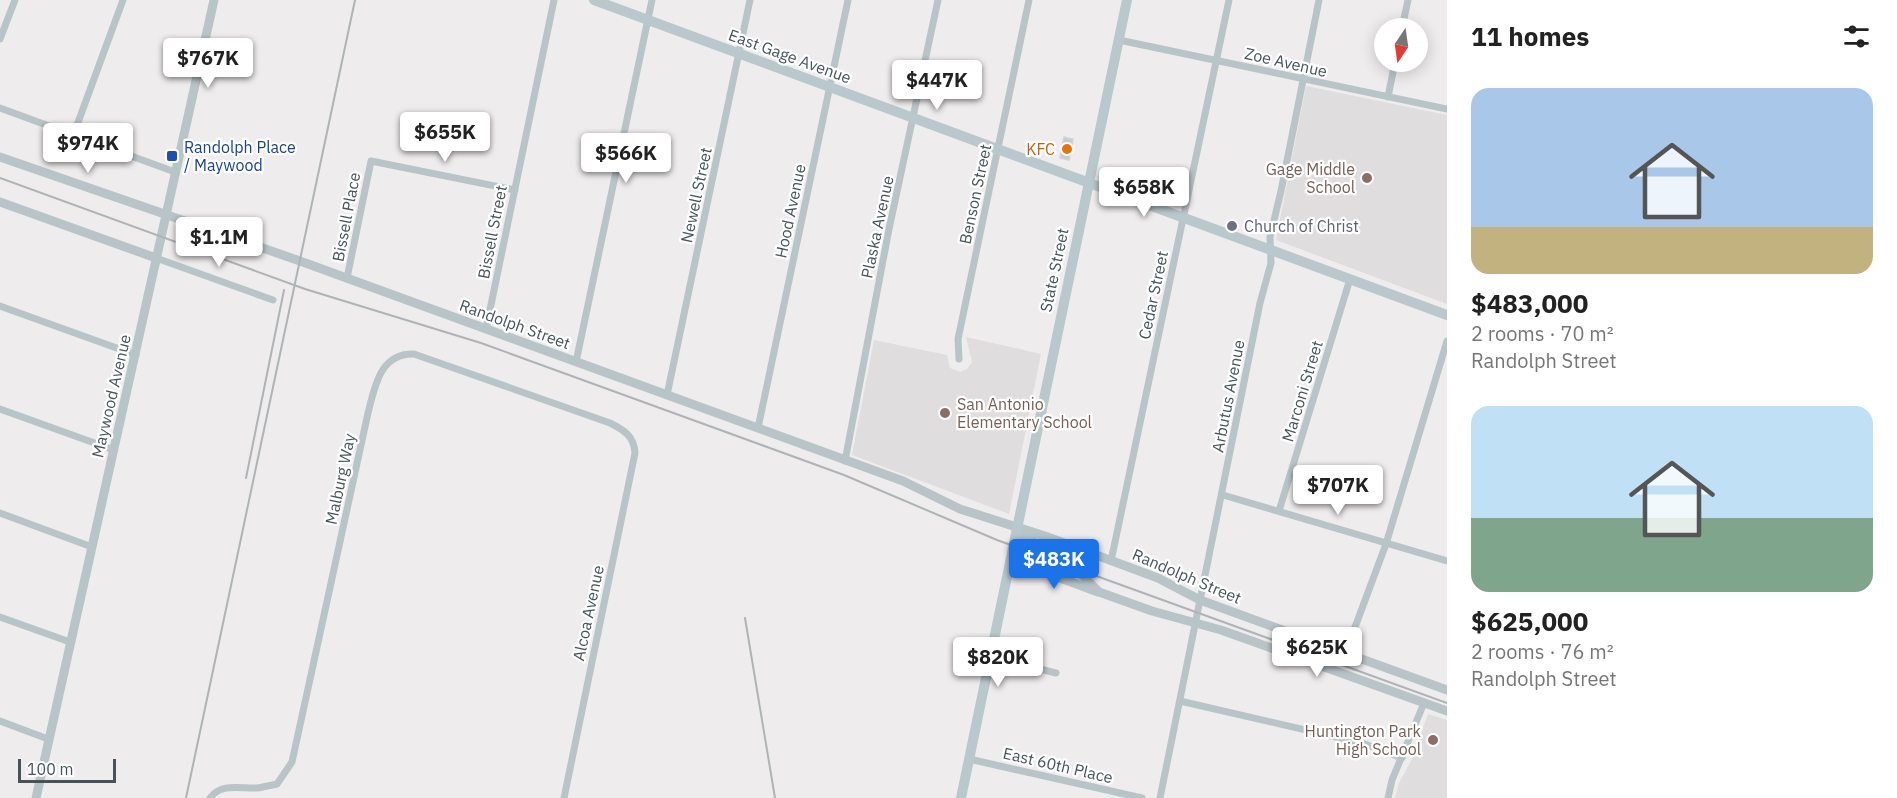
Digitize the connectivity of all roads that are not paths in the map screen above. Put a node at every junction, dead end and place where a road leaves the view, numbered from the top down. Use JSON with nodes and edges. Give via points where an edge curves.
{"nodes":[{"id":1,"x":15,"y":0,"type":"edge"},
{"id":2,"x":123,"y":0,"type":"edge"},
{"id":3,"x":214,"y":0,"type":"edge"},
{"id":4,"x":554,"y":0,"type":"edge"},
{"id":5,"x":594,"y":0,"type":"edge"},
{"id":6,"x":652,"y":0,"type":"edge"},
{"id":7,"x":750,"y":0,"type":"edge"},
{"id":8,"x":848,"y":0,"type":"edge"},
{"id":9,"x":938,"y":0,"type":"edge"},
{"id":10,"x":1029,"y":0,"type":"edge"},
{"id":11,"x":1127,"y":0,"type":"edge"},
{"id":12,"x":1229,"y":0,"type":"edge"},
{"id":13,"x":1319,"y":0,"type":"edge"},
{"id":14,"x":1408,"y":0,"type":"edge"},
{"id":15,"x":1404,"y":18,"type":"edge"},
{"id":16,"x":647,"y":20,"type":"junction"},
{"id":17,"x":0,"y":39,"type":"edge"},
{"id":18,"x":1119,"y":40,"type":"junction"},
{"id":19,"x":739,"y":53,"type":"junction"},
{"id":20,"x":1216,"y":61,"type":"junction"},
{"id":21,"x":1393,"y":72,"type":"edge"},
{"id":22,"x":1302,"y":78,"type":"junction"},
{"id":23,"x":830,"y":87,"type":"junction"},
{"id":24,"x":1388,"y":97,"type":"junction"},
{"id":25,"x":0,"y":108,"type":"edge"},
{"id":26,"x":1447,"y":109,"type":"edge"},
{"id":27,"x":914,"y":118,"type":"junction"},
{"id":28,"x":73,"y":136,"type":"junction"},
{"id":29,"x":998,"y":149,"type":"junction"},
{"id":30,"x":0,"y":157,"type":"edge"},
{"id":31,"x":175,"y":172,"type":"junction"},
{"id":32,"x":1089,"y":182,"type":"junction"},
{"id":33,"x":515,"y":190,"type":"junction"},
{"id":34,"x":0,"y":202,"type":"edge"},
{"id":35,"x":166,"y":217,"type":"junction"},
{"id":36,"x":1183,"y":218,"type":"junction"},
{"id":37,"x":1271,"y":250,"type":"junction"},
{"id":38,"x":156,"y":258,"type":"junction"},
{"id":39,"x":347,"y":278,"type":"junction"},
{"id":40,"x":1350,"y":279,"type":"junction"},
{"id":41,"x":273,"y":300,"type":"dead end"},
{"id":42,"x":0,"y":306,"type":"edge"},
{"id":43,"x":1447,"y":315,"type":"edge"},
{"id":44,"x":486,"y":329,"type":"junction"},
{"id":45,"x":1447,"y":341,"type":"edge"},
{"id":46,"x":136,"y":355,"type":"junction"},
{"id":47,"x":959,"y":359,"type":"dead end"},
{"id":48,"x":576,"y":363,"type":"junction"},
{"id":49,"x":667,"y":395,"type":"junction"},
{"id":50,"x":0,"y":409,"type":"edge"},
{"id":51,"x":758,"y":428,"type":"junction"},
{"id":52,"x":629,"y":435,"type":"joint"},
{"id":53,"x":114,"y":450,"type":"junction"},
{"id":54,"x":845,"y":461,"type":"junction"},
{"id":55,"x":1223,"y":495,"type":"junction"},
{"id":56,"x":1279,"y":512,"type":"junction"},
{"id":57,"x":0,"y":513,"type":"edge"},
{"id":58,"x":1017,"y":529,"type":"junction"},
{"id":59,"x":1386,"y":544,"type":"junction"},
{"id":60,"x":92,"y":547,"type":"junction"},
{"id":61,"x":1112,"y":561,"type":"junction"},
{"id":62,"x":1447,"y":561,"type":"edge"},
{"id":63,"x":1008,"y":573,"type":"junction"},
{"id":64,"x":1099,"y":592,"type":"junction"},
{"id":65,"x":1200,"y":600,"type":"junction"},
{"id":66,"x":0,"y":617,"type":"edge"},
{"id":67,"x":1195,"y":621,"type":"junction"},
{"id":68,"x":70,"y":642,"type":"junction"},
{"id":69,"x":1346,"y":654,"type":"junction"},
{"id":70,"x":991,"y":657,"type":"junction"},
{"id":71,"x":1056,"y":673,"type":"dead end"},
{"id":72,"x":1447,"y":690,"type":"edge"},
{"id":73,"x":1180,"y":701,"type":"junction"},
{"id":74,"x":1424,"y":703,"type":"junction"},
{"id":75,"x":1447,"y":711,"type":"edge"},
{"id":76,"x":0,"y":721,"type":"edge"},
{"id":77,"x":48,"y":739,"type":"junction"},
{"id":78,"x":1402,"y":758,"type":"junction"},
{"id":79,"x":969,"y":759,"type":"junction"},
{"id":80,"x":36,"y":798,"type":"edge"},
{"id":81,"x":210,"y":798,"type":"edge"},
{"id":82,"x":564,"y":798,"type":"edge"},
{"id":83,"x":961,"y":798,"type":"edge"},
{"id":84,"x":1142,"y":798,"type":"edge"},
{"id":85,"x":1160,"y":798,"type":"edge"},
{"id":86,"x":1388,"y":798,"type":"edge"}],
"edges":[{"from":1,"to":17,"type":"street"},
{"from":2,"to":28,"type":"street"},
{"from":3,"to":31,"type":"street","name":"Maywood Avenue"},
{"from":4,"to":33,"type":"street","name":"Bissell Street"},
{"from":5,"to":16,"type":"main road","name":"East Gage Avenue"},
{"from":6,"to":16,"type":"street"},
{"from":7,"to":19,"type":"street","name":"Newell Street"},
{"from":8,"to":23,"type":"street","name":"Hood Avenue"},
{"from":9,"to":27,"type":"street","name":"Plaska Avenue"},
{"from":10,"to":29,"type":"street","name":"Benson Street"},
{"from":11,"to":18,"type":"main road","name":"State Street"},
{"from":12,"to":20,"type":"street","name":"Cedar Street"},
{"from":13,"to":22,"type":"street","name":"Arbutus Avenue"},
{"from":14,"to":15,"type":"street"},
{"from":16,"to":19,"type":"main road","name":"East Gage Avenue"},
{"from":16,"to":48,"type":"street"},
{"from":18,"to":20,"type":"street","name":"Zoe Avenue"},
{"from":18,"to":32,"type":"main road","name":"State Street"},
{"from":19,"to":23,"type":"main road","name":"East Gage Avenue"},
{"from":19,"to":49,"type":"street","name":"Newell Street"},
{"from":20,"to":22,"type":"street","name":"Zoe Avenue"},
{"from":20,"to":36,"type":"street","name":"Cedar Street"},
{"from":21,"to":24,"type":"street"},
{"from":22,"to":24,"type":"street","name":"Zoe Avenue"},
{"from":22,"to":37,"type":"street","name":"Arbutus Avenue","via":[[1270,237]]},
{"from":23,"to":27,"type":"main road","name":"East Gage Avenue"},
{"from":23,"to":51,"type":"street","name":"Hood Avenue"},
{"from":24,"to":26,"type":"street","name":"Zoe Avenue"},
{"from":25,"to":28,"type":"street"},
{"from":27,"to":29,"type":"main road","name":"East Gage Avenue"},
{"from":27,"to":54,"type":"street","name":"Plaska Avenue"},
{"from":28,"to":31,"type":"street"},
{"from":29,"to":32,"type":"main road","name":"East Gage Avenue"},
{"from":29,"to":47,"type":"street","name":"Benson Street","via":[[958,339]]},
{"from":30,"to":35,"type":"street","name":"Randolph Street"},
{"from":31,"to":35,"type":"street","name":"Maywood Avenue"},
{"from":32,"to":36,"type":"main road","name":"East Gage Avenue"},
{"from":32,"to":58,"type":"main road","name":"State Street"},
{"from":33,"to":39,"type":"street","name":"Bissell Place","via":[[371,161]]},
{"from":33,"to":44,"type":"street","name":"Bissell Street"},
{"from":34,"to":38,"type":"street"},
{"from":35,"to":38,"type":"street","name":"Maywood Avenue"},
{"from":35,"to":39,"type":"street","name":"Randolph Street"},
{"from":36,"to":37,"type":"main road","name":"East Gage Avenue"},
{"from":36,"to":61,"type":"street","name":"Cedar Street"},
{"from":37,"to":40,"type":"main road","name":"East Gage Avenue"},
{"from":37,"to":55,"type":"street","name":"Arbutus Avenue"},
{"from":38,"to":41,"type":"street"},
{"from":38,"to":46,"type":"street","name":"Maywood Avenue"},
{"from":39,"to":44,"type":"street","name":"Randolph Street"},
{"from":40,"to":43,"type":"main road","name":"East Gage Avenue"},
{"from":40,"to":56,"type":"street","name":"Marconi Street"},
{"from":42,"to":46,"type":"street"},
{"from":44,"to":48,"type":"street","name":"Randolph Street"},
{"from":45,"to":59,"type":"street"},
{"from":46,"to":53,"type":"street","name":"Maywood Avenue"},
{"from":48,"to":49,"type":"street","name":"Randolph Street"},
{"from":49,"to":51,"type":"street","name":"Randolph Street"},
{"from":50,"to":53,"type":"street"},
{"from":51,"to":54,"type":"street","name":"Randolph Street"},
{"from":52,"to":81,"type":"street","name":"Malburg Way","via":[[610,423],[414,354],[392,358],[378,375],[368,413],[292,762],[277,784],[256,788],[231,786],[214,792]]},
{"from":52,"to":82,"type":"street","name":"Alcoa Avenue","via":[[635,453]]},
{"from":53,"to":60,"type":"street","name":"Maywood Avenue"},
{"from":54,"to":58,"type":"street","name":"Randolph Street"},
{"from":55,"to":56,"type":"street"},
{"from":55,"to":65,"type":"street","name":"Arbutus Avenue"},
{"from":56,"to":59,"type":"street"},
{"from":57,"to":60,"type":"street"},
{"from":58,"to":61,"type":"street","name":"Randolph Street"},
{"from":58,"to":63,"type":"main road","name":"State Street"},
{"from":58,"to":64,"type":"street","name":"Randolph Street","via":[[1026,538],[1064,557]]},
{"from":59,"to":62,"type":"street"},
{"from":59,"to":69,"type":"street"},
{"from":60,"to":68,"type":"street","name":"Maywood Avenue"},
{"from":61,"to":65,"type":"street","name":"Randolph Street","via":[[1158,578]]},
{"from":63,"to":64,"type":"street","via":[[1020,567],[1033,568]]},
{"from":63,"to":70,"type":"main road","name":"State Street"},
{"from":64,"to":67,"type":"street","name":"Randolph Street"},
{"from":65,"to":67,"type":"street","name":"Arbutus Avenue"},
{"from":65,"to":69,"type":"street","name":"Randolph Street"},
{"from":66,"to":68,"type":"street"},
{"from":67,"to":73,"type":"street","name":"Arbutus Avenue"},
{"from":67,"to":74,"type":"street","name":"Randolph Street"},
{"from":68,"to":77,"type":"street","name":"Maywood Avenue"},
{"from":69,"to":72,"type":"street","name":"Randolph Street"},
{"from":70,"to":71,"type":"street"},
{"from":70,"to":79,"type":"main road","name":"State Street"},
{"from":73,"to":78,"type":"street","via":[[1362,743]]},
{"from":73,"to":85,"type":"street","name":"Arbutus Avenue"},
{"from":74,"to":75,"type":"street","name":"Randolph Street"},
{"from":74,"to":78,"type":"street"},
{"from":76,"to":77,"type":"street"},
{"from":77,"to":80,"type":"street","name":"Maywood Avenue"},
{"from":78,"to":86,"type":"street"},
{"from":79,"to":83,"type":"main road","name":"State Street"},
{"from":79,"to":84,"type":"street","name":"East 60th Place"}]}
